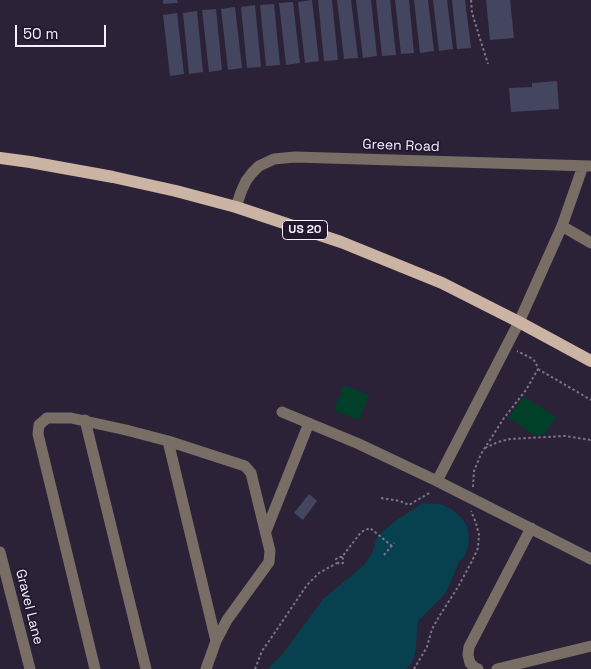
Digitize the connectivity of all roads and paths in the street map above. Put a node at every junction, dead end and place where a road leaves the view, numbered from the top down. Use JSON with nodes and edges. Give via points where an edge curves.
{"nodes":[{"id":1,"x":471,"y":0,"type":"edge"},
{"id":2,"x":488,"y":64,"type":"dead end"},
{"id":3,"x":0,"y":158,"type":"edge"},
{"id":4,"x":587,"y":166,"type":"edge"},
{"id":5,"x":236,"y":207,"type":"junction"},
{"id":6,"x":562,"y":226,"type":"junction"},
{"id":7,"x":591,"y":242,"type":"edge"},
{"id":8,"x":518,"y":322,"type":"junction"},
{"id":9,"x":591,"y":361,"type":"edge"},
{"id":10,"x":538,"y":369,"type":"dead end"},
{"id":11,"x":591,"y":400,"type":"edge"},
{"id":12,"x":282,"y":412,"type":"dead end"},
{"id":13,"x":85,"y":420,"type":"junction"},
{"id":14,"x":309,"y":422,"type":"junction"},
{"id":15,"x":591,"y":440,"type":"edge"},
{"id":16,"x":168,"y":441,"type":"junction"},
{"id":17,"x":485,"y":448,"type":"dead end"},
{"id":18,"x":437,"y":481,"type":"junction"},
{"id":19,"x":381,"y":498,"type":"dead end"},
{"id":20,"x":531,"y":528,"type":"junction"},
{"id":21,"x":266,"y":531,"type":"junction"},
{"id":22,"x":394,"y":544,"type":"dead end"},
{"id":23,"x":392,"y":546,"type":"junction"},
{"id":24,"x":0,"y":552,"type":"edge"},
{"id":25,"x":384,"y":555,"type":"dead end"},
{"id":26,"x":342,"y":557,"type":"junction"},
{"id":27,"x":591,"y":559,"type":"edge"},
{"id":28,"x":337,"y":563,"type":"junction"},
{"id":29,"x":216,"y":641,"type":"junction"},
{"id":30,"x":591,"y":646,"type":"edge"},
{"id":31,"x":30,"y":669,"type":"edge"},
{"id":32,"x":95,"y":669,"type":"edge"},
{"id":33,"x":146,"y":669,"type":"edge"},
{"id":34,"x":206,"y":669,"type":"edge"},
{"id":35,"x":255,"y":669,"type":"edge"},
{"id":36,"x":478,"y":669,"type":"edge"},
{"id":37,"x":497,"y":669,"type":"edge"}],
"edges":[{"from":1,"to":2,"type":"path"},
{"from":3,"to":5,"type":"main road","number":"US 20","via":[[113,176]]},
{"from":4,"to":5,"type":"street","name":"Green Road","via":[[274,159],[252,173],[243,186]]},
{"from":4,"to":6,"type":"street"},
{"from":5,"to":8,"type":"main road","number":"US 20","via":[[396,264],[442,283]]},
{"from":6,"to":7,"type":"street"},
{"from":6,"to":8,"type":"street"},
{"from":8,"to":9,"type":"main road","number":"US 20"},
{"from":8,"to":18,"type":"street"},
{"from":10,"to":11,"type":"path"},
{"from":12,"to":14,"type":"street"},
{"from":13,"to":16,"type":"street"},
{"from":13,"to":32,"type":"street","via":[[47,418],[39,425],[38,434]]},
{"from":13,"to":33,"type":"street"},
{"from":14,"to":18,"type":"street"},
{"from":14,"to":21,"type":"street"},
{"from":15,"to":17,"type":"path","via":[[565,436],[510,439]]},
{"from":16,"to":21,"type":"street","via":[[245,466],[251,473]]},
{"from":16,"to":29,"type":"street"},
{"from":18,"to":19,"type":"path","via":[[430,493],[409,505]]},
{"from":18,"to":20,"type":"street"},
{"from":20,"to":27,"type":"street"},
{"from":20,"to":36,"type":"street","via":[[469,647],[470,663]]},
{"from":21,"to":29,"type":"street","via":[[269,562],[226,620]]},
{"from":22,"to":23,"type":"path"},
{"from":23,"to":25,"type":"path"},
{"from":23,"to":26,"type":"path","via":[[370,528],[361,532]]},
{"from":24,"to":31,"type":"street","name":"Gravel Lane"},
{"from":26,"to":28,"type":"path","via":[[337,558]]},
{"from":26,"to":28,"type":"path","via":[[343,562]]},
{"from":28,"to":35,"type":"path","via":[[319,573],[307,585],[268,641]]},
{"from":29,"to":34,"type":"street"},
{"from":30,"to":37,"type":"street"}]}
